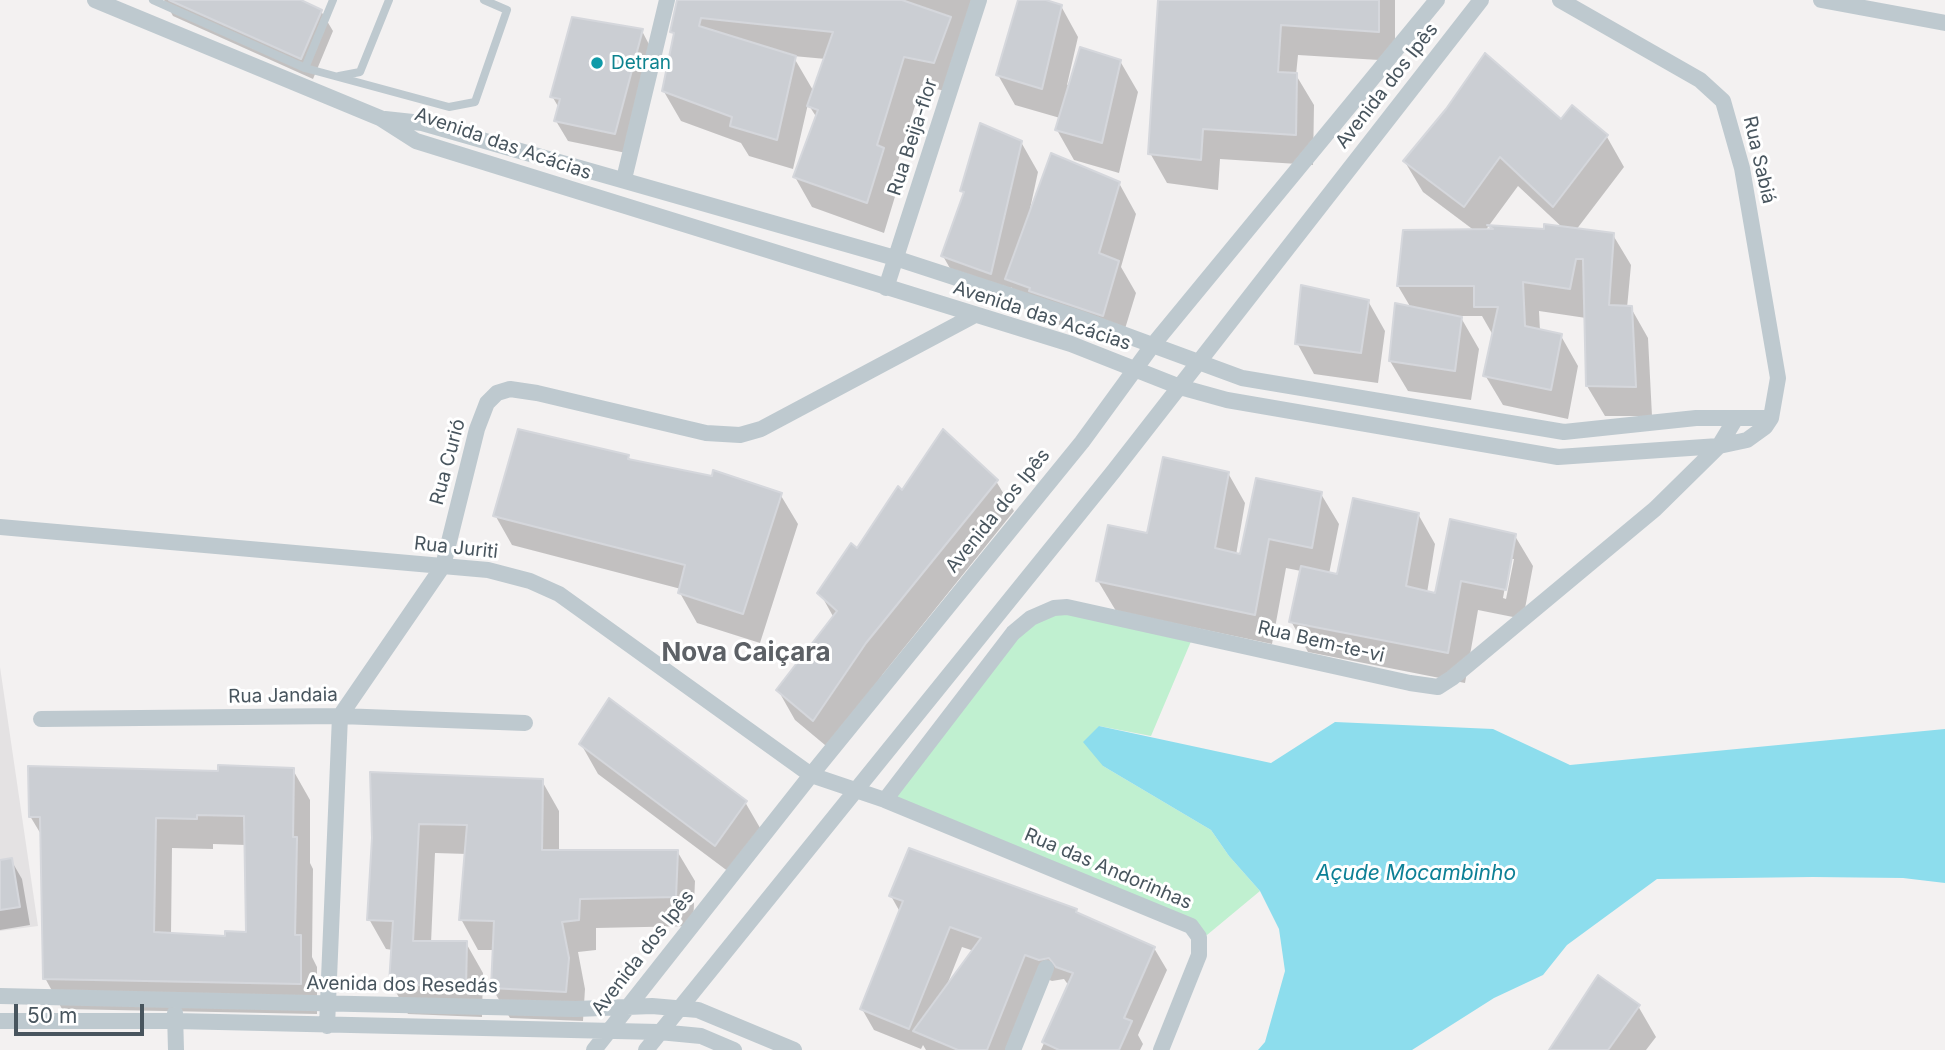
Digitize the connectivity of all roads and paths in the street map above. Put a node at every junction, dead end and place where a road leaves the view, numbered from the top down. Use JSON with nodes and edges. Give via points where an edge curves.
{"nodes":[{"id":1,"x":95,"y":0,"type":"edge"},
{"id":2,"x":153,"y":0,"type":"edge"},
{"id":3,"x":333,"y":0,"type":"edge"},
{"id":4,"x":389,"y":0,"type":"edge"},
{"id":5,"x":484,"y":0,"type":"edge"},
{"id":6,"x":667,"y":0,"type":"edge"},
{"id":7,"x":979,"y":0,"type":"edge"},
{"id":8,"x":1437,"y":0,"type":"edge"},
{"id":9,"x":1481,"y":0,"type":"edge"},
{"id":10,"x":1560,"y":0,"type":"edge"},
{"id":11,"x":1821,"y":0,"type":"edge"},
{"id":12,"x":1945,"y":23,"type":"edge"},
{"id":13,"x":305,"y":68,"type":"junction"},
{"id":14,"x":336,"y":77,"type":"junction"},
{"id":15,"x":380,"y":118,"type":"junction"},
{"id":16,"x":624,"y":179,"type":"junction"},
{"id":17,"x":895,"y":258,"type":"junction"},
{"id":18,"x":887,"y":288,"type":"junction"},
{"id":19,"x":975,"y":315,"type":"junction"},
{"id":20,"x":1152,"y":346,"type":"junction"},
{"id":21,"x":1198,"y":364,"type":"junction"},
{"id":22,"x":1136,"y":369,"type":"junction"},
{"id":23,"x":1180,"y":387,"type":"junction"},
{"id":24,"x":1723,"y":417,"type":"junction"},
{"id":25,"x":1770,"y":418,"type":"junction"},
{"id":26,"x":1719,"y":446,"type":"junction"},
{"id":27,"x":0,"y":527,"type":"edge"},
{"id":28,"x":443,"y":566,"type":"junction"},
{"id":29,"x":340,"y":716,"type":"junction"},
{"id":30,"x":41,"y":719,"type":"dead end"},
{"id":31,"x":524,"y":723,"type":"dead end"},
{"id":32,"x":811,"y":775,"type":"junction"},
{"id":33,"x":855,"y":791,"type":"junction"},
{"id":34,"x":884,"y":800,"type":"junction"},
{"id":35,"x":1046,"y":968,"type":"dead end"},
{"id":36,"x":0,"y":996,"type":"edge"},
{"id":37,"x":175,"y":1000,"type":"junction"},
{"id":38,"x":327,"y":1005,"type":"junction"},
{"id":39,"x":628,"y":1005,"type":"junction"},
{"id":40,"x":680,"y":1009,"type":"junction"},
{"id":41,"x":0,"y":1021,"type":"edge"},
{"id":42,"x":176,"y":1021,"type":"junction"},
{"id":43,"x":327,"y":1026,"type":"junction"},
{"id":44,"x":659,"y":1032,"type":"junction"},
{"id":45,"x":607,"y":1033,"type":"junction"},
{"id":46,"x":176,"y":1050,"type":"edge"},
{"id":47,"x":594,"y":1050,"type":"edge"},
{"id":48,"x":646,"y":1050,"type":"edge"},
{"id":49,"x":734,"y":1050,"type":"edge"},
{"id":50,"x":794,"y":1050,"type":"edge"},
{"id":51,"x":1013,"y":1050,"type":"edge"},
{"id":52,"x":1161,"y":1050,"type":"edge"}],
"edges":[{"from":1,"to":15,"type":"street"},
{"from":2,"to":13,"type":"lane"},
{"from":3,"to":13,"type":"lane"},
{"from":4,"to":14,"type":"lane","via":[[360,72]]},
{"from":5,"to":14,"type":"lane","via":[[507,10],[475,102],[449,107]]},
{"from":6,"to":16,"type":"street"},
{"from":7,"to":17,"type":"street","name":"Rua Beija-flor"},
{"from":8,"to":20,"type":"street","name":"Avenida dos Ipês"},
{"from":9,"to":21,"type":"street","name":"Avenida dos Ipês"},
{"from":10,"to":25,"type":"street","name":"Rua Sabiá","via":[[1700,80],[1723,102],[1742,168],[1778,378]]},
{"from":11,"to":12,"type":"street"},
{"from":13,"to":14,"type":"lane"},
{"from":15,"to":16,"type":"street","name":"Avenida das Acácias","via":[[422,123]]},
{"from":15,"to":18,"type":"street","name":"Avenida das Acácias","via":[[416,141]]},
{"from":16,"to":17,"type":"street","name":"Avenida das Acácias"},
{"from":17,"to":18,"type":"street","name":"Rua Beija-flor"},
{"from":17,"to":20,"type":"street","name":"Avenida das Acácias"},
{"from":18,"to":19,"type":"street","name":"Avenida das Acácias"},
{"from":19,"to":22,"type":"street","name":"Avenida das Acácias"},
{"from":19,"to":28,"type":"street","name":"Rua Curió","via":[[761,429],[740,435],[706,433],[510,388],[497,393],[487,403],[477,429]]},
{"from":20,"to":21,"type":"street","name":"Avenida das Acácias"},
{"from":20,"to":22,"type":"street","name":"Avenida dos Ipês"},
{"from":21,"to":23,"type":"street","name":"Avenida dos Ipês"},
{"from":21,"to":24,"type":"street","name":"Avenida das Acácias","via":[[1241,378],[1564,432]]},
{"from":22,"to":23,"type":"street","name":"Avenida das Acácias"},
{"from":22,"to":32,"type":"street","name":"Avenida dos Ipês"},
{"from":23,"to":26,"type":"street","name":"Avenida das Acácias","via":[[1227,400],[1558,457]]},
{"from":23,"to":33,"type":"street","name":"Avenida dos Ipês"},
{"from":24,"to":25,"type":"street","name":"Avenida das Acácias"},
{"from":24,"to":26,"type":"street","name":"Rua Bem-te-vi"},
{"from":25,"to":26,"type":"street","name":"Avenida das Acácias","via":[[1747,440]]},
{"from":26,"to":34,"type":"street","name":"Rua Bem-te-vi","via":[[1655,509],[1438,687],[1067,607],[1054,608],[1013,633]]},
{"from":27,"to":28,"type":"street","name":"Rua Juriti"},
{"from":28,"to":29,"type":"street","name":"Rua Curió"},
{"from":28,"to":32,"type":"street","name":"Rua Juriti","via":[[488,570],[559,594]]},
{"from":29,"to":30,"type":"street","name":"Rua Jandaia"},
{"from":29,"to":31,"type":"street","name":"Rua Jandaia"},
{"from":29,"to":38,"type":"street"},
{"from":32,"to":33,"type":"street","name":"Rua Juriti"},
{"from":32,"to":39,"type":"street","name":"Avenida dos Ipês"},
{"from":33,"to":34,"type":"street","name":"Rua Juriti"},
{"from":33,"to":40,"type":"street","name":"Avenida dos Ipês"},
{"from":34,"to":52,"type":"street","name":"Rua das Andorinhas","via":[[1191,926],[1199,937],[1199,955]]},
{"from":35,"to":51,"type":"street"},
{"from":36,"to":37,"type":"street","name":"Avenida dos Resedás"},
{"from":37,"to":38,"type":"street","name":"Avenida dos Resedás"},
{"from":37,"to":42,"type":"street"},
{"from":38,"to":39,"type":"street","name":"Avenida dos Resedás","via":[[576,1009]]},
{"from":38,"to":43,"type":"street"},
{"from":39,"to":40,"type":"street","name":"Avenida dos Resedás"},
{"from":39,"to":45,"type":"street","name":"Avenida dos Ipês"},
{"from":40,"to":44,"type":"street","name":"Avenida dos Ipês"},
{"from":40,"to":50,"type":"street","name":"Avenida dos Resedás","via":[[715,1016]]},
{"from":41,"to":42,"type":"street"},
{"from":42,"to":43,"type":"street"},
{"from":42,"to":46,"type":"street"},
{"from":43,"to":45,"type":"street"},
{"from":44,"to":45,"type":"street"},
{"from":44,"to":48,"type":"street","name":"Avenida dos Ipês"},
{"from":44,"to":49,"type":"street","via":[[701,1036]]},
{"from":45,"to":47,"type":"street","name":"Avenida dos Ipês"}]}
